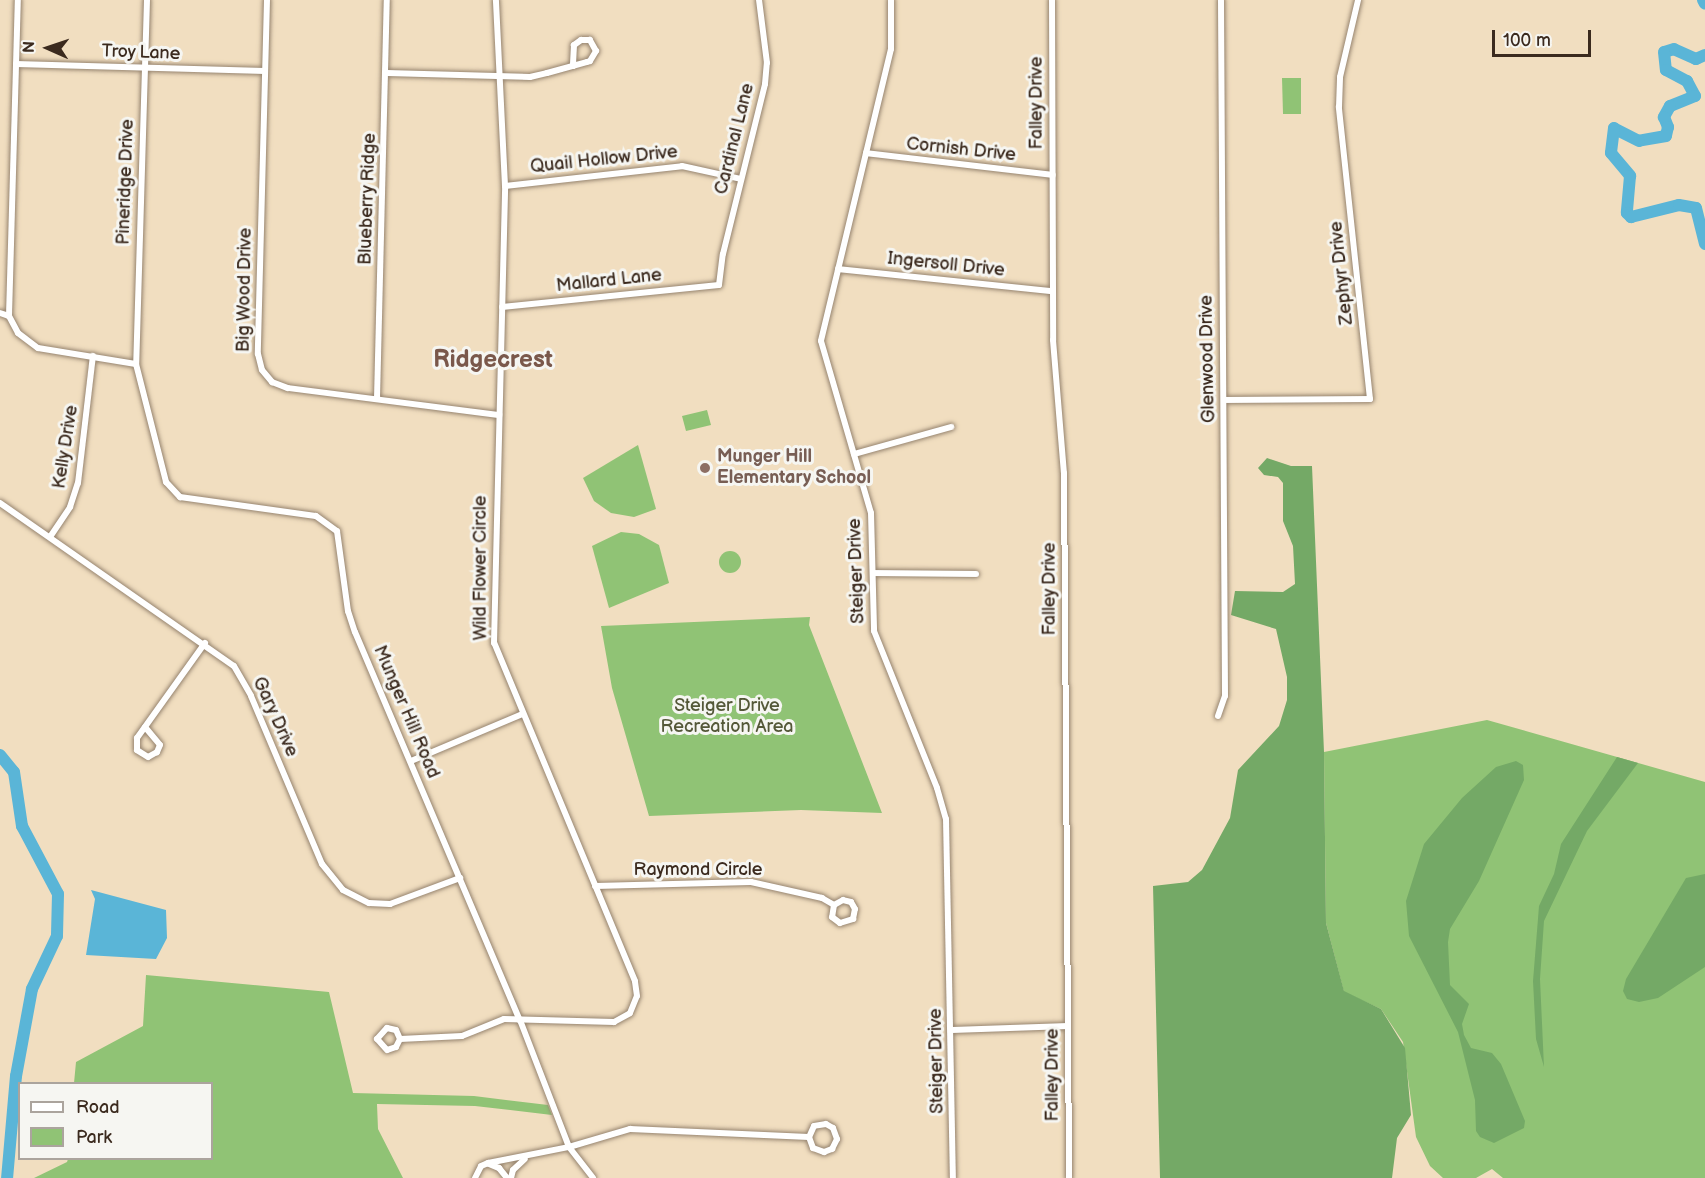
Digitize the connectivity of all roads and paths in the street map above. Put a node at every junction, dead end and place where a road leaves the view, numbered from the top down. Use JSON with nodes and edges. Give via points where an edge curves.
{"nodes":[{"id":1,"x":18,"y":0,"type":"edge"},
{"id":2,"x":147,"y":0,"type":"edge"},
{"id":3,"x":267,"y":0,"type":"edge"},
{"id":4,"x":387,"y":0,"type":"edge"},
{"id":5,"x":496,"y":0,"type":"edge"},
{"id":6,"x":759,"y":0,"type":"edge"},
{"id":7,"x":891,"y":0,"type":"edge"},
{"id":8,"x":1052,"y":0,"type":"edge"},
{"id":9,"x":1221,"y":0,"type":"edge"},
{"id":10,"x":1358,"y":0,"type":"edge"},
{"id":11,"x":16,"y":64,"type":"junction"},
{"id":12,"x":573,"y":66,"type":"junction"},
{"id":13,"x":145,"y":68,"type":"junction"},
{"id":14,"x":265,"y":71,"type":"junction"},
{"id":15,"x":387,"y":74,"type":"junction"},
{"id":16,"x":501,"y":78,"type":"junction"},
{"id":17,"x":866,"y":153,"type":"junction"},
{"id":18,"x":1053,"y":175,"type":"junction"},
{"id":19,"x":741,"y":179,"type":"junction"},
{"id":20,"x":506,"y":186,"type":"junction"},
{"id":21,"x":838,"y":269,"type":"junction"},
{"id":22,"x":719,"y":285,"type":"joint"},
{"id":23,"x":1052,"y":291,"type":"junction"},
{"id":24,"x":502,"y":307,"type":"junction"},
{"id":25,"x":0,"y":313,"type":"edge"},
{"id":26,"x":9,"y":316,"type":"junction"},
{"id":27,"x":93,"y":356,"type":"junction"},
{"id":28,"x":136,"y":364,"type":"junction"},
{"id":29,"x":377,"y":399,"type":"junction"},
{"id":30,"x":1224,"y":400,"type":"junction"},
{"id":31,"x":499,"y":415,"type":"junction"},
{"id":32,"x":951,"y":427,"type":"dead end"},
{"id":33,"x":854,"y":454,"type":"junction"},
{"id":34,"x":0,"y":503,"type":"edge"},
{"id":35,"x":50,"y":537,"type":"junction"},
{"id":36,"x":873,"y":573,"type":"junction"},
{"id":37,"x":976,"y":574,"type":"dead end"},
{"id":38,"x":205,"y":643,"type":"junction"},
{"id":39,"x":522,"y":714,"type":"junction"},
{"id":40,"x":1218,"y":716,"type":"dead end"},
{"id":41,"x":145,"y":727,"type":"junction"},
{"id":42,"x":411,"y":761,"type":"junction"},
{"id":43,"x":460,"y":878,"type":"junction"},
{"id":44,"x":595,"y":886,"type":"junction"},
{"id":45,"x":834,"y":905,"type":"dead end"},
{"id":46,"x":520,"y":1020,"type":"junction"},
{"id":47,"x":1068,"y":1026,"type":"junction"},
{"id":48,"x":952,"y":1030,"type":"junction"},
{"id":49,"x":400,"y":1039,"type":"dead end"},
{"id":50,"x":809,"y":1137,"type":"junction"},
{"id":51,"x":569,"y":1148,"type":"junction"},
{"id":52,"x":528,"y":1157,"type":"junction"},
{"id":53,"x":488,"y":1163,"type":"junction"},
{"id":54,"x":475,"y":1178,"type":"edge"},
{"id":55,"x":509,"y":1178,"type":"edge"},
{"id":56,"x":593,"y":1178,"type":"edge"},
{"id":57,"x":953,"y":1178,"type":"edge"},
{"id":58,"x":1069,"y":1178,"type":"edge"}],
"edges":[{"from":1,"to":11,"type":"street"},
{"from":2,"to":13,"type":"street","name":"Pineridge Drive"},
{"from":3,"to":14,"type":"street","name":"Big Wood Drive"},
{"from":4,"to":15,"type":"street","name":"Blueberry Ridge"},
{"from":5,"to":16,"type":"street","name":"Wild Flower Circle"},
{"from":6,"to":19,"type":"street","name":"Cardinal Lane","via":[[767,63]]},
{"from":7,"to":17,"type":"street","name":"Steiger Drive","via":[[891,49]]},
{"from":8,"to":18,"type":"street","name":"Falley Drive"},
{"from":9,"to":30,"type":"street","name":"Glenwood Drive"},
{"from":10,"to":30,"type":"street","name":"Zephyr Drive","via":[[1340,77],[1339,107],[1370,399]]},
{"from":11,"to":13,"type":"street","name":"Troy Lane"},
{"from":11,"to":26,"type":"street"},
{"from":12,"to":12,"type":"street","via":[[576,43],[584,39],[593,42],[594,57]]},
{"from":12,"to":16,"type":"street","via":[[530,77]]},
{"from":13,"to":14,"type":"street","name":"Troy Lane"},
{"from":13,"to":28,"type":"street","name":"Pineridge Drive"},
{"from":14,"to":29,"type":"street","name":"Big Wood Drive","via":[[259,363],[266,376],[280,386]]},
{"from":15,"to":16,"type":"street"},
{"from":15,"to":29,"type":"street","name":"Blueberry Ridge"},
{"from":16,"to":20,"type":"street","name":"Wild Flower Circle"},
{"from":17,"to":18,"type":"street","name":"Cornish Drive"},
{"from":17,"to":21,"type":"street","name":"Steiger Drive"},
{"from":18,"to":23,"type":"street","name":"Falley Drive"},
{"from":19,"to":20,"type":"street","name":"Quail Hollow Drive","via":[[682,166]]},
{"from":19,"to":22,"type":"street","name":"Cardinal Lane"},
{"from":20,"to":24,"type":"street","name":"Wild Flower Circle"},
{"from":21,"to":23,"type":"street","name":"Ingersoll Drive"},
{"from":21,"to":33,"type":"street","name":"Steiger Drive","via":[[821,341]]},
{"from":22,"to":24,"type":"street","name":"Mallard Lane"},
{"from":23,"to":47,"type":"street","name":"Falley Drive","via":[[1064,473]]},
{"from":24,"to":31,"type":"street","name":"Wild Flower Circle"},
{"from":25,"to":26,"type":"street"},
{"from":26,"to":27,"type":"street","via":[[30,344],[47,351]]},
{"from":27,"to":28,"type":"street"},
{"from":27,"to":35,"type":"street","name":"Kelly Drive","via":[[78,483],[70,507]]},
{"from":28,"to":42,"type":"street","name":"Munger Hill Road","via":[[164,474],[174,493],[189,499],[316,516],[334,526],[339,537],[348,611]]},
{"from":29,"to":31,"type":"street","name":"Big Wood Drive"},
{"from":30,"to":40,"type":"street","name":"Glenwood Drive","via":[[1225,696]]},
{"from":31,"to":39,"type":"street","name":"Wild Flower Circle","via":[[493,630],[497,656]]},
{"from":32,"to":33,"type":"street"},
{"from":33,"to":36,"type":"street","name":"Steiger Drive","via":[[871,513]]},
{"from":34,"to":35,"type":"street","name":"Gary Drive"},
{"from":35,"to":38,"type":"street","name":"Gary Drive"},
{"from":36,"to":37,"type":"street"},
{"from":36,"to":48,"type":"street","name":"Steiger Drive","via":[[874,631],[938,788],[946,819]]},
{"from":38,"to":41,"type":"street"},
{"from":38,"to":43,"type":"street","name":"Gary Drive","via":[[229,662],[246,686],[322,864],[338,886],[362,901],[390,904]]},
{"from":39,"to":42,"type":"street"},
{"from":39,"to":44,"type":"street","name":"Wild Flower Circle"},
{"from":41,"to":41,"type":"street","via":[[135,746],[148,757],[160,745]]},
{"from":42,"to":43,"type":"street","name":"Munger Hill Road"},
{"from":43,"to":46,"type":"street","name":"Munger Hill Road"},
{"from":44,"to":45,"type":"street","name":"Raymond Circle","via":[[751,882],[795,890]]},
{"from":44,"to":46,"type":"street","name":"Wild Flower Circle","via":[[635,981],[635,1006],[623,1019],[610,1022]]},
{"from":46,"to":49,"type":"street","name":"Wild Flower Circle","via":[[500,1020],[462,1036]]},
{"from":46,"to":51,"type":"street","name":"Munger Hill Road"},
{"from":47,"to":48,"type":"street"},
{"from":47,"to":58,"type":"street","name":"Falley Drive"},
{"from":48,"to":57,"type":"street","name":"Steiger Drive"},
{"from":50,"to":50,"type":"street","via":[[811,1145],[821,1152],[832,1149],[837,1139],[834,1128],[825,1124],[814,1126]]},
{"from":50,"to":51,"type":"street","via":[[643,1128]]},
{"from":51,"to":52,"type":"street"},
{"from":51,"to":56,"type":"street","name":"Munger Hill Road"},
{"from":52,"to":53,"type":"street"},
{"from":52,"to":55,"type":"street"},
{"from":53,"to":54,"type":"street","via":[[481,1166]]},
{"from":53,"to":55,"type":"street"}]}
